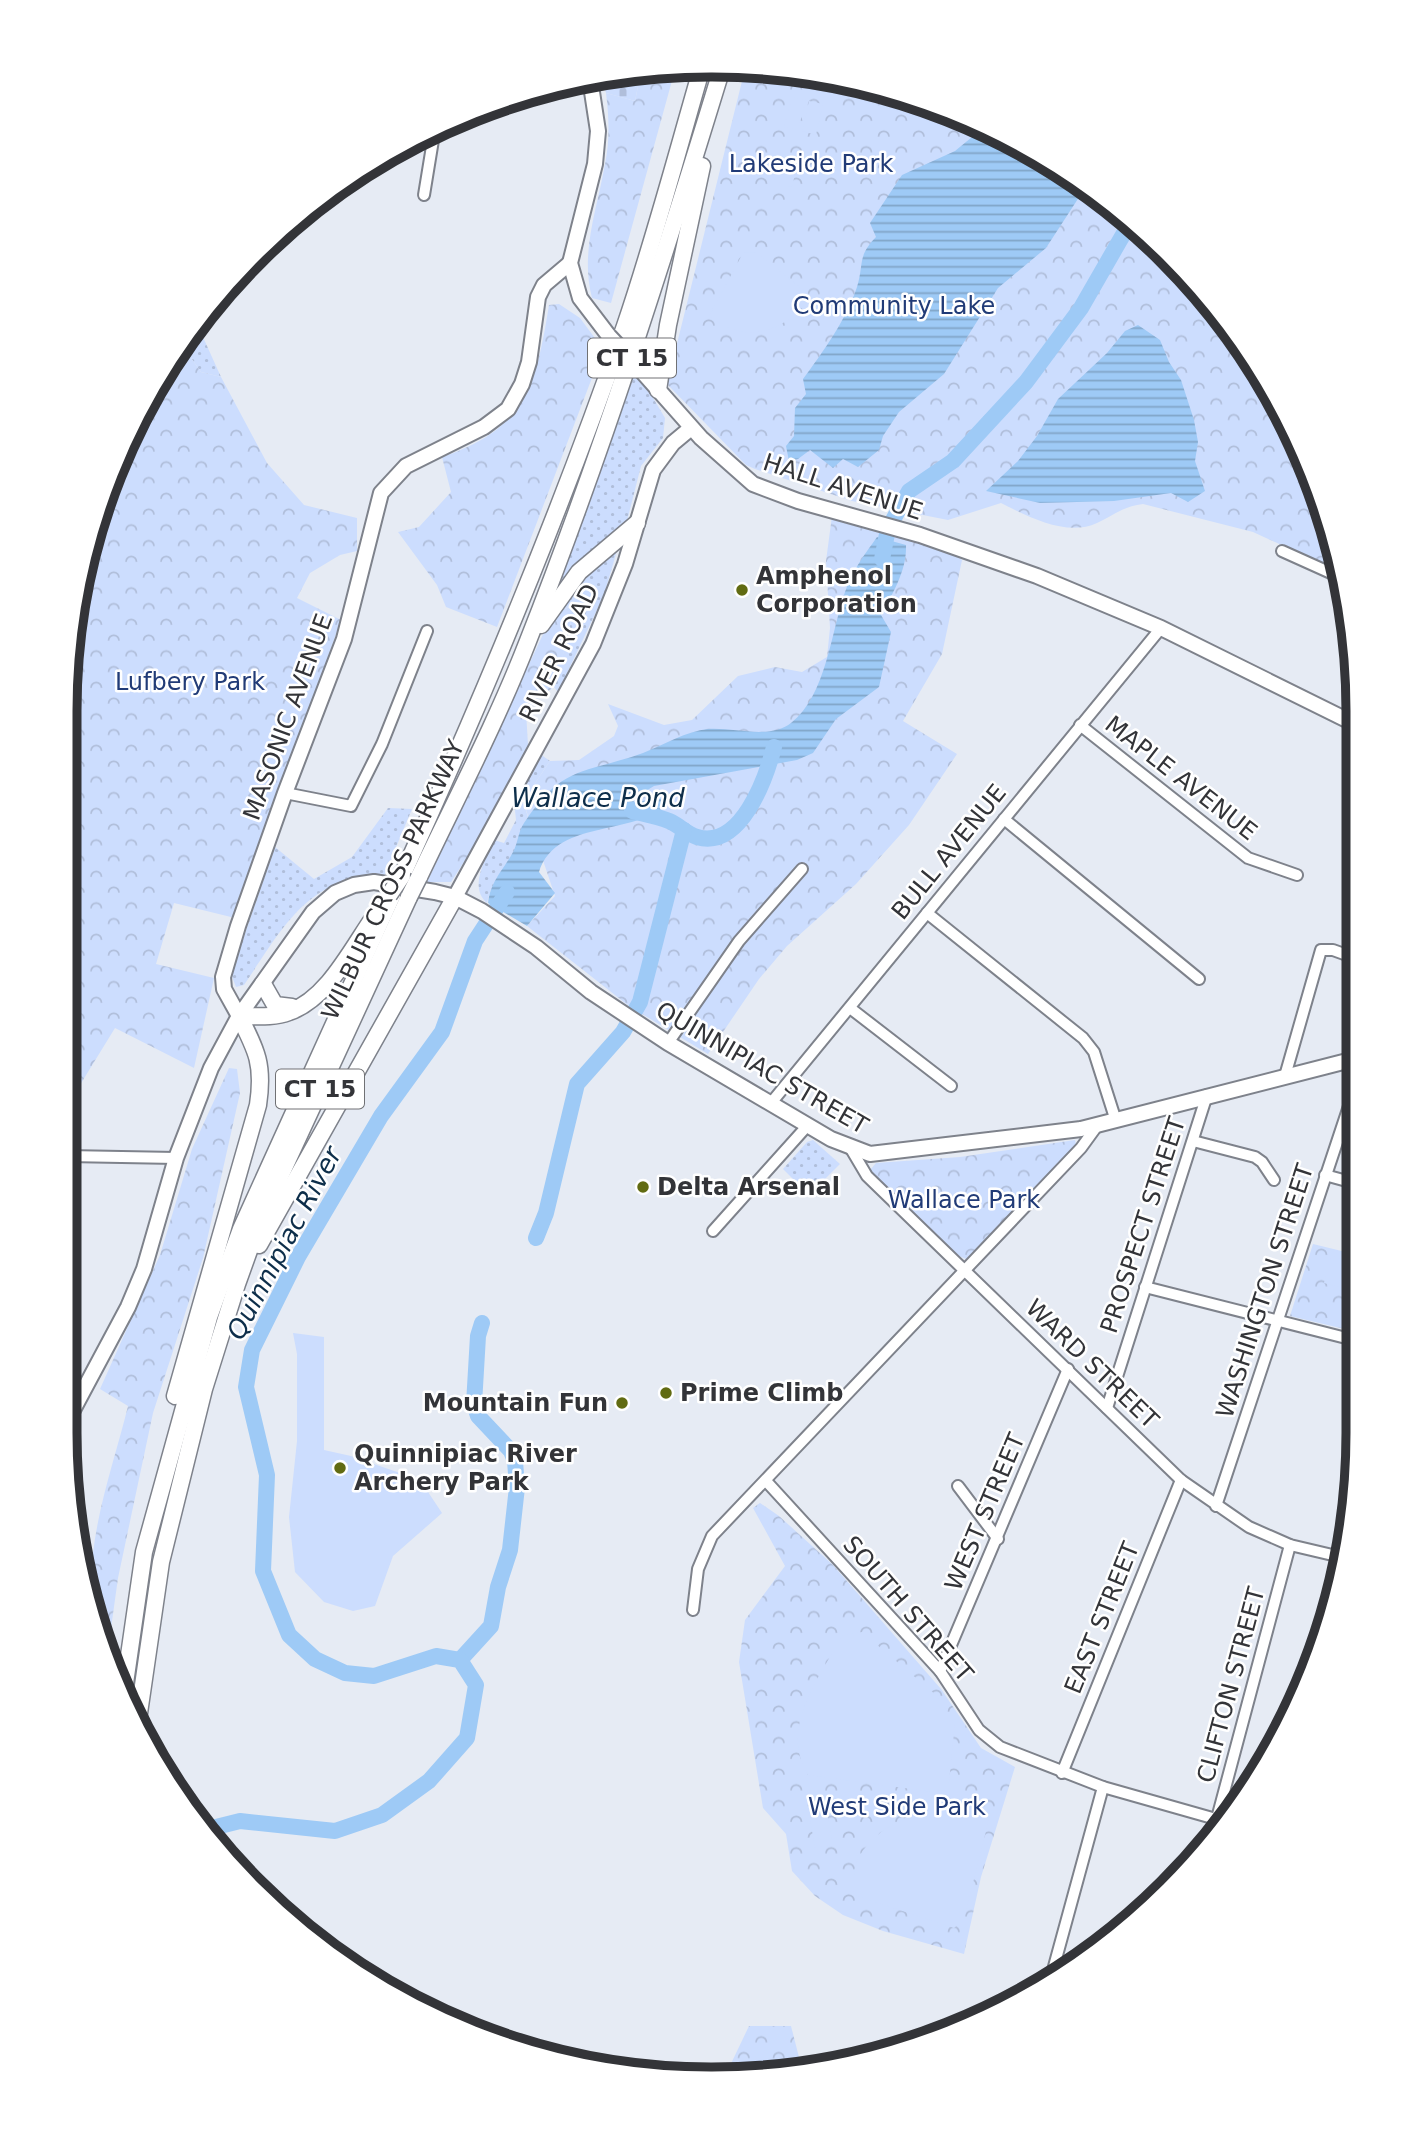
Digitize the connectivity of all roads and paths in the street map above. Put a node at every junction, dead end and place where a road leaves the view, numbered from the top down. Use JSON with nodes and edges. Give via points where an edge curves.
{"nodes":[{"id":1,"x":691,"y":77,"type":"edge"},
{"id":2,"x":699,"y":77,"type":"edge"},
{"id":3,"x":720,"y":77,"type":"edge"},
{"id":4,"x":721,"y":77,"type":"edge"},
{"id":5,"x":591,"y":88,"type":"edge"},
{"id":6,"x":433,"y":141,"type":"edge"},
{"id":7,"x":424,"y":195,"type":"dead end"},
{"id":8,"x":656,"y":223,"type":"junction"},
{"id":9,"x":570,"y":263,"type":"junction"},
{"id":10,"x":657,"y":390,"type":"junction"},
{"id":11,"x":691,"y":428,"type":"junction"},
{"id":12,"x":637,"y":523,"type":"junction"},
{"id":13,"x":1282,"y":551,"type":"dead end"},
{"id":14,"x":1330,"y":573,"type":"edge"},
{"id":15,"x":1161,"y":628,"type":"junction"},
{"id":16,"x":428,"y":632,"type":"dead end"},
{"id":17,"x":527,"y":644,"type":"junction"},
{"id":18,"x":1346,"y":720,"type":"edge"},
{"id":19,"x":1080,"y":725,"type":"junction"},
{"id":20,"x":285,"y":793,"type":"junction"},
{"id":21,"x":1004,"y":819,"type":"junction"},
{"id":22,"x":802,"y":869,"type":"dead end"},
{"id":23,"x":1297,"y":875,"type":"dead end"},
{"id":24,"x":390,"y":896,"type":"junction"},
{"id":25,"x":455,"y":897,"type":"junction"},
{"id":26,"x":927,"y":913,"type":"junction"},
{"id":27,"x":1346,"y":955,"type":"edge"},
{"id":28,"x":1199,"y":979,"type":"dead end"},
{"id":29,"x":263,"y":984,"type":"junction"},
{"id":30,"x":302,"y":1006,"type":"junction"},
{"id":31,"x":850,"y":1008,"type":"junction"},
{"id":32,"x":239,"y":1016,"type":"junction"},
{"id":33,"x":668,"y":1043,"type":"junction"},
{"id":34,"x":1346,"y":1061,"type":"edge"},
{"id":35,"x":1285,"y":1076,"type":"junction"},
{"id":36,"x":951,"y":1086,"type":"dead end"},
{"id":37,"x":1207,"y":1095,"type":"junction"},
{"id":38,"x":771,"y":1103,"type":"junction"},
{"id":39,"x":1346,"y":1114,"type":"edge"},
{"id":40,"x":1116,"y":1121,"type":"junction"},
{"id":41,"x":808,"y":1125,"type":"junction"},
{"id":42,"x":1097,"y":1126,"type":"junction"},
{"id":43,"x":1193,"y":1141,"type":"junction"},
{"id":44,"x":851,"y":1149,"type":"junction"},
{"id":45,"x":77,"y":1156,"type":"edge"},
{"id":46,"x":176,"y":1158,"type":"junction"},
{"id":47,"x":1325,"y":1175,"type":"junction"},
{"id":48,"x":1274,"y":1180,"type":"dead end"},
{"id":49,"x":1346,"y":1181,"type":"edge"},
{"id":50,"x":713,"y":1231,"type":"dead end"},
{"id":51,"x":964,"y":1269,"type":"junction"},
{"id":52,"x":237,"y":1284,"type":"junction"},
{"id":53,"x":1145,"y":1287,"type":"junction"},
{"id":54,"x":1278,"y":1320,"type":"junction"},
{"id":55,"x":1346,"y":1338,"type":"edge"},
{"id":56,"x":1068,"y":1370,"type":"junction"},
{"id":57,"x":77,"y":1403,"type":"edge"},
{"id":58,"x":1107,"y":1408,"type":"junction"},
{"id":59,"x":167,"y":1460,"type":"junction"},
{"id":60,"x":1181,"y":1480,"type":"junction"},
{"id":61,"x":766,"y":1481,"type":"junction"},
{"id":62,"x":958,"y":1486,"type":"dead end"},
{"id":63,"x":1216,"y":1506,"type":"junction"},
{"id":64,"x":998,"y":1539,"type":"junction"},
{"id":65,"x":1290,"y":1545,"type":"junction"},
{"id":66,"x":1334,"y":1555,"type":"edge"},
{"id":67,"x":693,"y":1610,"type":"dead end"},
{"id":68,"x":940,"y":1671,"type":"junction"},
{"id":69,"x":126,"y":1677,"type":"edge"},
{"id":70,"x":140,"y":1708,"type":"edge"},
{"id":71,"x":1062,"y":1773,"type":"junction"},
{"id":72,"x":1103,"y":1787,"type":"junction"},
{"id":73,"x":1223,"y":1807,"type":"edge"},
{"id":74,"x":1215,"y":1819,"type":"edge"},
{"id":75,"x":1053,"y":1967,"type":"edge"}],
"edges":[{"from":1,"to":8,"type":"highway"},
{"from":2,"to":8,"type":"highway","name":"WILBUR CROSS PARKWAY","number":"CT 15"},
{"from":3,"to":17,"type":"highway","name":"WILBUR CROSS PARKWAY","number":"CT 15","via":[[641,333]]},
{"from":4,"to":10,"type":"highway"},
{"from":5,"to":9,"type":"main road","via":[[598,131],[595,164]]},
{"from":6,"to":7,"type":"street"},
{"from":8,"to":24,"type":"highway","name":"WILBUR CROSS PARKWAY","number":"CT 15","bridge":true,"via":[[626,324],[562,499],[478,710]]},
{"from":9,"to":10,"type":"main road","name":"HALL AVENUE","bridge":true,"via":[[580,298]]},
{"from":9,"to":20,"type":"main road","name":"MASONIC AVENUE","via":[[549,279],[538,296],[529,362],[508,409],[484,427],[406,467],[381,494],[344,639]]},
{"from":10,"to":11,"type":"main road","name":"HALL AVENUE"},
{"from":11,"to":12,"type":"main road","name":"RIVER ROAD","via":[[653,470]]},
{"from":11,"to":15,"type":"main road","name":"HALL AVENUE","via":[[753,484],[1037,576]]},
{"from":12,"to":17,"type":"highway","via":[[579,572]]},
{"from":12,"to":25,"type":"main road","name":"RIVER ROAD","via":[[593,644]]},
{"from":13,"to":14,"type":"street"},
{"from":15,"to":18,"type":"main road","name":"HALL AVENUE"},
{"from":15,"to":19,"type":"street","name":"BULL AVENUE"},
{"from":16,"to":20,"type":"street","via":[[351,806]]},
{"from":17,"to":52,"type":"highway","name":"WILBUR CROSS PARKWAY","number":"CT 15","bridge":true,"via":[[260,1220]]},
{"from":19,"to":21,"type":"street","name":"BULL AVENUE"},
{"from":19,"to":23,"type":"street","name":"MAPLE AVENUE","via":[[1248,858]]},
{"from":20,"to":32,"type":"main road","name":"MASONIC AVENUE","via":[[223,977],[224,989]]},
{"from":21,"to":26,"type":"street","name":"BULL AVENUE"},
{"from":21,"to":28,"type":"street"},
{"from":22,"to":33,"type":"street","via":[[738,941]]},
{"from":24,"to":30,"type":"highway","via":[[323,988]]},
{"from":24,"to":59,"type":"highway","name":"WILBUR CROSS PARKWAY","number":"CT 15","via":[[241,1229],[209,1317]]},
{"from":25,"to":29,"type":"main road","name":"QUINNIPIAC STREET","via":[[374,882],[344,888],[313,912]]},
{"from":25,"to":33,"type":"main road","name":"QUINNIPIAC STREET","via":[[523,938],[591,992]]},
{"from":25,"to":52,"type":"highway"},
{"from":26,"to":31,"type":"street","name":"BULL AVENUE"},
{"from":26,"to":40,"type":"street","via":[[1083,1038],[1094,1052]]},
{"from":27,"to":35,"type":"street","via":[[1321,950]]},
{"from":29,"to":30,"type":"highway","via":[[275,1005]]},
{"from":29,"to":32,"type":"main road","name":"QUINNIPIAC STREET"},
{"from":30,"to":32,"type":"highway","via":[[287,1013]]},
{"from":31,"to":36,"type":"street"},
{"from":31,"to":38,"type":"street","name":"BULL AVENUE"},
{"from":32,"to":46,"type":"main road","name":"QUINNIPIAC STREET","via":[[211,1068]]},
{"from":32,"to":59,"type":"highway","via":[[259,1056],[258,1105],[175,1396]]},
{"from":33,"to":38,"type":"main road","name":"QUINNIPIAC STREET"},
{"from":34,"to":35,"type":"main road","name":"QUINNIPIAC STREET"},
{"from":35,"to":37,"type":"main road","name":"QUINNIPIAC STREET"},
{"from":37,"to":40,"type":"main road","name":"QUINNIPIAC STREET"},
{"from":37,"to":43,"type":"street","name":"PROSPECT STREET"},
{"from":38,"to":41,"type":"main road","name":"QUINNIPIAC STREET"},
{"from":39,"to":47,"type":"street","name":"WASHINGTON STREET"},
{"from":40,"to":42,"type":"main road","name":"QUINNIPIAC STREET"},
{"from":41,"to":44,"type":"main road","name":"QUINNIPIAC STREET"},
{"from":41,"to":50,"type":"street"},
{"from":42,"to":44,"type":"main road","name":"QUINNIPIAC STREET","via":[[878,1154]]},
{"from":42,"to":51,"type":"street"},
{"from":43,"to":48,"type":"street","via":[[1255,1157]]},
{"from":43,"to":53,"type":"street","name":"PROSPECT STREET"},
{"from":44,"to":51,"type":"street","name":"WARD STREET","via":[[867,1176]]},
{"from":45,"to":46,"type":"street"},
{"from":46,"to":57,"type":"main road","name":"QUINNIPIAC STREET","via":[[144,1269]]},
{"from":47,"to":49,"type":"street"},
{"from":47,"to":54,"type":"street","name":"WASHINGTON STREET"},
{"from":51,"to":56,"type":"street","name":"WARD STREET"},
{"from":51,"to":61,"type":"street"},
{"from":52,"to":70,"type":"highway","name":"WILBUR CROSS PARKWAY","number":"CT 15","via":[[204,1389],[161,1562]]},
{"from":53,"to":54,"type":"street"},
{"from":53,"to":58,"type":"street","name":"PROSPECT STREET"},
{"from":54,"to":55,"type":"street"},
{"from":54,"to":63,"type":"street","name":"WASHINGTON STREET"},
{"from":56,"to":58,"type":"street","name":"WARD STREET"},
{"from":56,"to":64,"type":"street","name":"WEST STREET"},
{"from":58,"to":60,"type":"street","name":"WARD STREET"},
{"from":59,"to":69,"type":"highway","name":"WILBUR CROSS PARKWAY","number":"CT 15","via":[[144,1552]]},
{"from":60,"to":63,"type":"street","name":"WARD STREET"},
{"from":60,"to":71,"type":"street","name":"EAST STREET"},
{"from":61,"to":67,"type":"street","via":[[712,1536],[698,1569]]},
{"from":61,"to":68,"type":"street","name":"SOUTH STREET"},
{"from":62,"to":64,"type":"street"},
{"from":63,"to":65,"type":"street","name":"WARD STREET"},
{"from":64,"to":68,"type":"street","name":"WEST STREET"},
{"from":65,"to":66,"type":"street","name":"WARD STREET"},
{"from":65,"to":73,"type":"street","name":"CLIFTON STREET"},
{"from":68,"to":71,"type":"street","name":"SOUTH STREET","via":[[979,1730],[1000,1747]]},
{"from":71,"to":72,"type":"street","name":"SOUTH STREET"},
{"from":72,"to":74,"type":"street","name":"SOUTH STREET"},
{"from":72,"to":75,"type":"street"}]}
